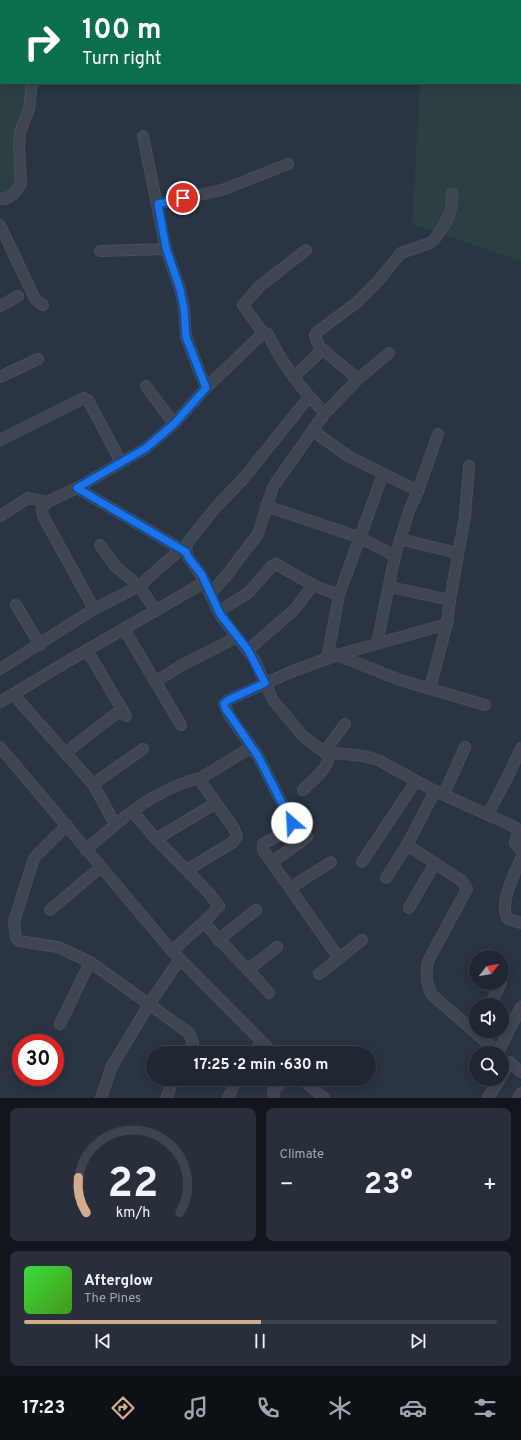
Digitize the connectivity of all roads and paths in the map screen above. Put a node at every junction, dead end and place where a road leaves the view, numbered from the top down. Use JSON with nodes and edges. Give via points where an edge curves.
{"nodes":[{"id":1,"x":32,"y":84,"type":"edge"},
{"id":2,"x":143,"y":136,"type":"dead end"},
{"id":3,"x":288,"y":164,"type":"dead end"},
{"id":4,"x":452,"y":194,"type":"dead end"},
{"id":5,"x":0,"y":199,"type":"edge"},
{"id":6,"x":158,"y":204,"type":"junction"},
{"id":7,"x":0,"y":225,"type":"edge"},
{"id":8,"x":166,"y":248,"type":"junction"},
{"id":9,"x":306,"y":250,"type":"dead end"},
{"id":10,"x":100,"y":251,"type":"dead end"},
{"id":11,"x":18,"y":296,"type":"dead end"},
{"id":12,"x":1,"y":304,"type":"edge"},
{"id":13,"x":43,"y":304,"type":"dead end"},
{"id":14,"x":263,"y":333,"type":"junction"},
{"id":15,"x":321,"y":348,"type":"junction"},
{"id":16,"x":389,"y":353,"type":"dead end"},
{"id":17,"x":38,"y":359,"type":"dead end"},
{"id":18,"x":294,"y":376,"type":"junction"},
{"id":19,"x":0,"y":377,"type":"edge"},
{"id":20,"x":358,"y":379,"type":"junction"},
{"id":21,"x":146,"y":386,"type":"dead end"},
{"id":22,"x":206,"y":388,"type":"junction"},
{"id":23,"x":309,"y":397,"type":"junction"},
{"id":24,"x":325,"y":414,"type":"junction"},
{"id":25,"x":174,"y":424,"type":"junction"},
{"id":26,"x":313,"y":431,"type":"junction"},
{"id":27,"x":438,"y":434,"type":"dead end"},
{"id":28,"x":0,"y":440,"type":"edge"},
{"id":29,"x":121,"y":462,"type":"junction"},
{"id":30,"x":469,"y":466,"type":"dead end"},
{"id":31,"x":383,"y":474,"type":"junction"},
{"id":32,"x":77,"y":488,"type":"junction"},
{"id":33,"x":418,"y":490,"type":"junction"},
{"id":34,"x":47,"y":502,"type":"junction"},
{"id":35,"x":266,"y":506,"type":"junction"},
{"id":36,"x":0,"y":516,"type":"edge"},
{"id":37,"x":361,"y":538,"type":"junction"},
{"id":38,"x":400,"y":539,"type":"junction"},
{"id":39,"x":100,"y":545,"type":"dead end"},
{"id":40,"x":183,"y":550,"type":"junction"},
{"id":41,"x":457,"y":553,"type":"junction"},
{"id":42,"x":395,"y":556,"type":"junction"},
{"id":43,"x":205,"y":582,"type":"junction"},
{"id":44,"x":313,"y":585,"type":"junction"},
{"id":45,"x":139,"y":586,"type":"junction"},
{"id":46,"x":390,"y":587,"type":"junction"},
{"id":47,"x":210,"y":594,"type":"junction"},
{"id":48,"x":339,"y":595,"type":"junction"},
{"id":49,"x":450,"y":600,"type":"junction"},
{"id":50,"x":16,"y":605,"type":"dead end"},
{"id":51,"x":94,"y":609,"type":"junction"},
{"id":52,"x":156,"y":611,"type":"junction"},
{"id":53,"x":219,"y":611,"type":"junction"},
{"id":54,"x":447,"y":624,"type":"junction"},
{"id":55,"x":124,"y":629,"type":"junction"},
{"id":56,"x":237,"y":637,"type":"junction"},
{"id":57,"x":377,"y":643,"type":"junction"},
{"id":58,"x":40,"y":645,"type":"junction"},
{"id":59,"x":86,"y":650,"type":"junction"},
{"id":60,"x":248,"y":650,"type":"junction"},
{"id":61,"x":337,"y":655,"type":"junction"},
{"id":62,"x":327,"y":659,"type":"junction"},
{"id":63,"x":0,"y":669,"type":"edge"},
{"id":64,"x":155,"y":682,"type":"junction"},
{"id":65,"x":265,"y":683,"type":"junction"},
{"id":66,"x":430,"y":688,"type":"junction"},
{"id":67,"x":13,"y":694,"type":"junction"},
{"id":68,"x":0,"y":702,"type":"edge"},
{"id":69,"x":485,"y":705,"type":"dead end"},
{"id":70,"x":345,"y":724,"type":"dead end"},
{"id":71,"x":181,"y":725,"type":"dead end"},
{"id":72,"x":0,"y":747,"type":"edge"},
{"id":73,"x":252,"y":747,"type":"junction"},
{"id":74,"x":465,"y":747,"type":"dead end"},
{"id":75,"x":521,"y":748,"type":"edge"},
{"id":76,"x":143,"y":749,"type":"dead end"},
{"id":77,"x":326,"y":752,"type":"junction"},
{"id":78,"x":65,"y":753,"type":"junction"},
{"id":79,"x":199,"y":779,"type":"junction"},
{"id":80,"x":416,"y":781,"type":"junction"},
{"id":81,"x":93,"y":784,"type":"junction"},
{"id":82,"x":303,"y":790,"type":"dead end"},
{"id":83,"x":440,"y":792,"type":"junction"},
{"id":84,"x":216,"y":802,"type":"junction"},
{"id":85,"x":132,"y":812,"type":"junction"},
{"id":86,"x":488,"y":814,"type":"junction"},
{"id":87,"x":115,"y":824,"type":"junction"},
{"id":88,"x":67,"y":825,"type":"junction"},
{"id":89,"x":519,"y":825,"type":"edge"},
{"id":90,"x":307,"y":837,"type":"dead end"},
{"id":91,"x":156,"y":839,"type":"junction"},
{"id":92,"x":407,"y":845,"type":"junction"},
{"id":93,"x":86,"y":850,"type":"junction"},
{"id":94,"x":521,"y":850,"type":"edge"},
{"id":95,"x":521,"y":860,"type":"edge"},
{"id":96,"x":272,"y":862,"type":"junction"},
{"id":97,"x":331,"y":862,"type":"dead end"},
{"id":98,"x":362,"y":862,"type":"dead end"},
{"id":99,"x":435,"y":863,"type":"junction"},
{"id":100,"x":100,"y":866,"type":"junction"},
{"id":101,"x":187,"y":870,"type":"junction"},
{"id":102,"x":386,"y":878,"type":"dead end"},
{"id":103,"x":290,"y":888,"type":"junction"},
{"id":104,"x":409,"y":908,"type":"dead end"},
{"id":105,"x":50,"y":910,"type":"dead end"},
{"id":106,"x":256,"y":910,"type":"dead end"},
{"id":107,"x":204,"y":922,"type":"junction"},
{"id":108,"x":521,"y":923,"type":"edge"},
{"id":109,"x":218,"y":940,"type":"junction"},
{"id":110,"x":362,"y":940,"type":"dead end"},
{"id":111,"x":277,"y":947,"type":"dead end"},
{"id":112,"x":172,"y":951,"type":"junction"},
{"id":113,"x":339,"y":958,"type":"junction"},
{"id":114,"x":180,"y":959,"type":"junction"},
{"id":115,"x":90,"y":962,"type":"junction"},
{"id":116,"x":249,"y":969,"type":"junction"},
{"id":117,"x":319,"y":974,"type":"dead end"},
{"id":118,"x":269,"y":993,"type":"dead end"},
{"id":119,"x":150,"y":1003,"type":"junction"},
{"id":120,"x":521,"y":1007,"type":"edge"},
{"id":121,"x":60,"y":1024,"type":"dead end"},
{"id":122,"x":469,"y":1025,"type":"edge"},
{"id":123,"x":483,"y":1038,"type":"edge"},
{"id":124,"x":262,"y":1042,"type":"junction"},
{"id":125,"x":192,"y":1046,"type":"edge"},
{"id":126,"x":259,"y":1046,"type":"edge"},
{"id":127,"x":266,"y":1046,"type":"edge"},
{"id":128,"x":492,"y":1046,"type":"edge"},
{"id":129,"x":506,"y":1046,"type":"edge"},
{"id":130,"x":509,"y":1062,"type":"edge"},
{"id":131,"x":521,"y":1072,"type":"edge"},
{"id":132,"x":171,"y":1086,"type":"edge"},
{"id":133,"x":234,"y":1086,"type":"edge"},
{"id":134,"x":278,"y":1086,"type":"edge"},
{"id":135,"x":310,"y":1086,"type":"edge"},
{"id":136,"x":496,"y":1086,"type":"edge"},
{"id":137,"x":521,"y":1093,"type":"edge"},
{"id":138,"x":101,"y":1098,"type":"edge"},
{"id":139,"x":166,"y":1098,"type":"edge"},
{"id":140,"x":228,"y":1098,"type":"edge"},
{"id":141,"x":274,"y":1098,"type":"edge"},
{"id":142,"x":324,"y":1098,"type":"edge"},
{"id":143,"x":488,"y":1098,"type":"edge"},
{"id":144,"x":518,"y":1098,"type":"edge"}],
"edges":[{"from":1,"to":5,"type":"street","via":[[29,109],[20,132],[20,184],[14,194]]},
{"from":2,"to":6,"type":"street"},
{"from":3,"to":6,"type":"street","via":[[222,190]]},
{"from":4,"to":15,"type":"street","via":[[453,203],[449,217],[434,240],[401,253],[356,303],[318,332],[315,336]]},
{"from":6,"to":8,"type":"street"},
{"from":7,"to":13,"type":"street","via":[[35,299]]},
{"from":8,"to":10,"type":"street"},
{"from":8,"to":22,"type":"street","via":[[180,289],[188,348]]},
{"from":9,"to":14,"type":"street","via":[[275,273],[245,302],[244,308]]},
{"from":11,"to":12,"type":"street"},
{"from":14,"to":18,"type":"street","via":[[268,334]]},
{"from":14,"to":22,"type":"street"},
{"from":15,"to":18,"type":"street","via":[[320,353]]},
{"from":15,"to":20,"type":"street"},
{"from":16,"to":20,"type":"street"},
{"from":17,"to":19,"type":"street"},
{"from":18,"to":23,"type":"street"},
{"from":20,"to":24,"type":"street"},
{"from":21,"to":25,"type":"street"},
{"from":22,"to":25,"type":"street"},
{"from":23,"to":24,"type":"street"},
{"from":23,"to":40,"type":"street"},
{"from":24,"to":26,"type":"street"},
{"from":25,"to":29,"type":"street","via":[[146,448]]},
{"from":26,"to":31,"type":"street","via":[[348,456]]},
{"from":26,"to":35,"type":"street","via":[[273,487]]},
{"from":27,"to":33,"type":"street"},
{"from":28,"to":29,"type":"street","via":[[84,398],[88,400]]},
{"from":29,"to":32,"type":"street"},
{"from":30,"to":41,"type":"street","via":[[465,516]]},
{"from":31,"to":33,"type":"street"},
{"from":31,"to":37,"type":"street"},
{"from":32,"to":34,"type":"street"},
{"from":32,"to":40,"type":"street"},
{"from":33,"to":38,"type":"street"},
{"from":34,"to":36,"type":"street","via":[[28,498]]},
{"from":34,"to":51,"type":"street","via":[[42,509],[43,516]]},
{"from":35,"to":37,"type":"street"},
{"from":35,"to":47,"type":"street","via":[[258,534]]},
{"from":37,"to":42,"type":"street"},
{"from":37,"to":48,"type":"street"},
{"from":38,"to":41,"type":"street"},
{"from":38,"to":42,"type":"street"},
{"from":39,"to":45,"type":"street","via":[[115,566]]},
{"from":40,"to":43,"type":"street"},
{"from":40,"to":45,"type":"street"},
{"from":41,"to":49,"type":"street"},
{"from":42,"to":46,"type":"street"},
{"from":43,"to":47,"type":"street"},
{"from":43,"to":52,"type":"street"},
{"from":44,"to":48,"type":"street"},
{"from":44,"to":53,"type":"street","via":[[276,564],[248,593]]},
{"from":44,"to":60,"type":"street","via":[[295,609]]},
{"from":45,"to":51,"type":"street"},
{"from":45,"to":52,"type":"street"},
{"from":46,"to":49,"type":"street"},
{"from":46,"to":57,"type":"street"},
{"from":47,"to":53,"type":"street"},
{"from":48,"to":62,"type":"street"},
{"from":49,"to":54,"type":"street"},
{"from":50,"to":58,"type":"street"},
{"from":51,"to":58,"type":"street"},
{"from":52,"to":55,"type":"street"},
{"from":53,"to":56,"type":"street"},
{"from":54,"to":57,"type":"street"},
{"from":54,"to":66,"type":"street"},
{"from":55,"to":59,"type":"street"},
{"from":55,"to":64,"type":"street"},
{"from":56,"to":60,"type":"street"},
{"from":56,"to":64,"type":"street"},
{"from":57,"to":61,"type":"street"},
{"from":58,"to":63,"type":"street"},
{"from":59,"to":67,"type":"street"},
{"from":59,"to":78,"type":"street","via":[[124,712]]},
{"from":60,"to":65,"type":"street"},
{"from":61,"to":62,"type":"street"},
{"from":61,"to":66,"type":"street","via":[[400,680]]},
{"from":62,"to":65,"type":"street"},
{"from":64,"to":71,"type":"street"},
{"from":65,"to":73,"type":"street","via":[[224,704]]},
{"from":65,"to":77,"type":"street","via":[[274,700],[304,736]]},
{"from":66,"to":69,"type":"street"},
{"from":67,"to":68,"type":"street"},
{"from":67,"to":78,"type":"street"},
{"from":70,"to":77,"type":"street"},
{"from":72,"to":88,"type":"street"},
{"from":73,"to":79,"type":"street"},
{"from":73,"to":96,"type":"street","via":[[292,823],[288,830],[263,844],[263,850]]},
{"from":74,"to":83,"type":"street"},
{"from":75,"to":86,"type":"street"},
{"from":76,"to":81,"type":"street"},
{"from":77,"to":80,"type":"street","via":[[378,760]]},
{"from":77,"to":82,"type":"street","via":[[329,760],[326,766]]},
{"from":78,"to":81,"type":"street"},
{"from":79,"to":84,"type":"street"},
{"from":79,"to":85,"type":"street","via":[[170,788]]},
{"from":80,"to":83,"type":"street"},
{"from":80,"to":98,"type":"street"},
{"from":81,"to":87,"type":"street"},
{"from":83,"to":86,"type":"street"},
{"from":83,"to":92,"type":"street"},
{"from":84,"to":91,"type":"street"},
{"from":84,"to":101,"type":"street","via":[[236,832],[236,838]]},
{"from":85,"to":87,"type":"street"},
{"from":85,"to":91,"type":"street"},
{"from":86,"to":89,"type":"street"},
{"from":87,"to":93,"type":"street"},
{"from":88,"to":93,"type":"street"},
{"from":88,"to":115,"type":"street","via":[[34,858],[14,922],[15,935],[19,941],[58,947]]},
{"from":89,"to":94,"type":"street","via":[[515,843]]},
{"from":90,"to":96,"type":"street"},
{"from":91,"to":101,"type":"street"},
{"from":92,"to":99,"type":"street"},
{"from":92,"to":102,"type":"street"},
{"from":93,"to":100,"type":"street"},
{"from":95,"to":108,"type":"street","via":[[505,910],[508,919]]},
{"from":96,"to":103,"type":"street"},
{"from":97,"to":103,"type":"street"},
{"from":99,"to":104,"type":"street"},
{"from":99,"to":122,"type":"street","via":[[462,881],[466,892],[428,961],[427,987],[432,995]]},
{"from":100,"to":105,"type":"street"},
{"from":100,"to":112,"type":"street"},
{"from":101,"to":107,"type":"street","via":[[218,902],[217,910]]},
{"from":103,"to":113,"type":"street"},
{"from":106,"to":109,"type":"street"},
{"from":107,"to":109,"type":"street"},
{"from":107,"to":112,"type":"street"},
{"from":109,"to":116,"type":"street"},
{"from":110,"to":113,"type":"street"},
{"from":111,"to":116,"type":"street"},
{"from":112,"to":114,"type":"street"},
{"from":113,"to":117,"type":"street"},
{"from":114,"to":119,"type":"street"},
{"from":114,"to":124,"type":"street"},
{"from":115,"to":119,"type":"street"},
{"from":115,"to":121,"type":"street"},
{"from":116,"to":118,"type":"street"},
{"from":119,"to":125,"type":"street","via":[[189,1033],[193,1043]]},
{"from":119,"to":138,"type":"street","via":[[112,1066]]},
{"from":120,"to":129,"type":"street"},
{"from":123,"to":128,"type":"street"},
{"from":124,"to":126,"type":"street"},
{"from":124,"to":127,"type":"street"},
{"from":130,"to":131,"type":"street"},
{"from":132,"to":139,"type":"street"},
{"from":133,"to":140,"type":"street"},
{"from":134,"to":141,"type":"street","via":[[273,1091]]},
{"from":135,"to":142,"type":"street"},
{"from":136,"to":143,"type":"street"},
{"from":137,"to":144,"type":"street"}]}
